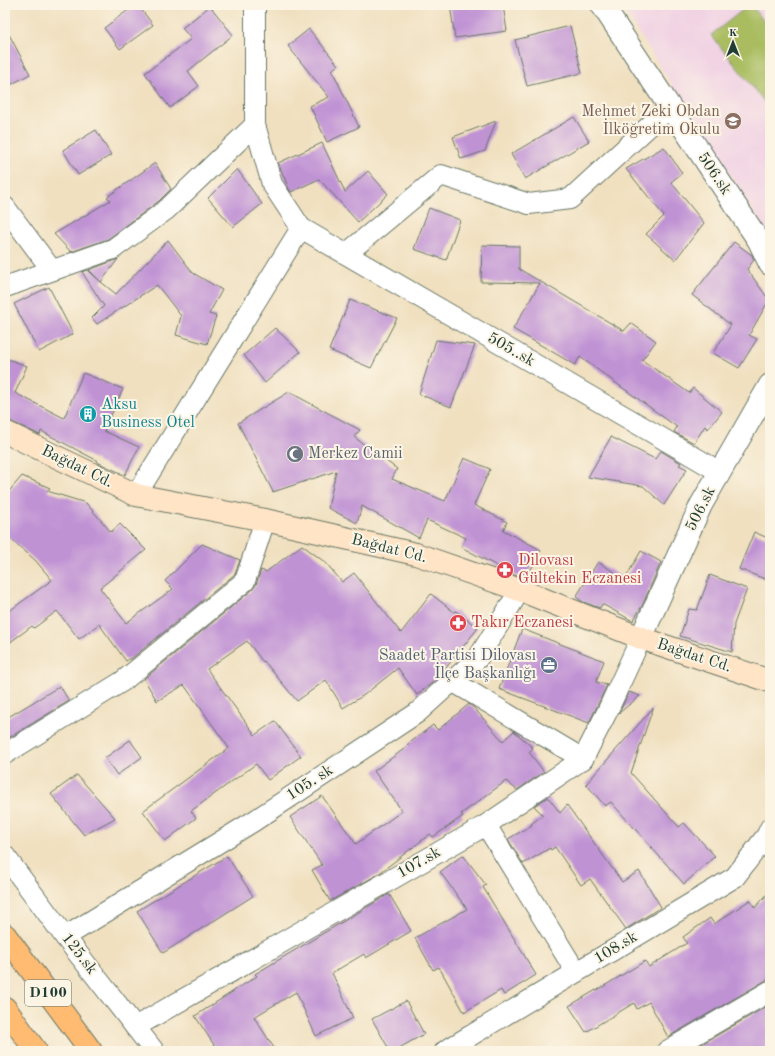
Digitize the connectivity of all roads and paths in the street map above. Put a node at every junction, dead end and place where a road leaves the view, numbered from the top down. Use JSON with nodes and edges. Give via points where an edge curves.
{"nodes":[{"id":1,"x":255,"y":5,"type":"edge"},
{"id":2,"x":602,"y":5,"type":"edge"},
{"id":3,"x":670,"y":107,"type":"junction"},
{"id":4,"x":254,"y":125,"type":"junction"},
{"id":5,"x":5,"y":207,"type":"edge"},
{"id":6,"x":302,"y":228,"type":"junction"},
{"id":7,"x":346,"y":254,"type":"junction"},
{"id":8,"x":770,"y":264,"type":"edge"},
{"id":9,"x":51,"y":269,"type":"junction"},
{"id":10,"x":5,"y":287,"type":"edge"},
{"id":11,"x":770,"y":385,"type":"edge"},
{"id":12,"x":5,"y":432,"type":"edge"},
{"id":13,"x":720,"y":472,"type":"junction"},
{"id":14,"x":136,"y":495,"type":"junction"},
{"id":15,"x":265,"y":520,"type":"junction"},
{"id":16,"x":520,"y":590,"type":"junction"},
{"id":17,"x":642,"y":638,"type":"junction"},
{"id":18,"x":452,"y":681,"type":"junction"},
{"id":19,"x":770,"y":681,"type":"edge"},
{"id":20,"x":5,"y":754,"type":"edge"},
{"id":21,"x":583,"y":759,"type":"junction"},
{"id":22,"x":486,"y":825,"type":"junction"},
{"id":23,"x":770,"y":828,"type":"edge"},
{"id":24,"x":5,"y":856,"type":"edge"},
{"id":25,"x":5,"y":934,"type":"edge"},
{"id":26,"x":65,"y":937,"type":"junction"},
{"id":27,"x":576,"y":972,"type":"junction"},
{"id":28,"x":770,"y":991,"type":"edge"},
{"id":29,"x":5,"y":1008,"type":"edge"},
{"id":30,"x":136,"y":1027,"type":"junction"},
{"id":31,"x":36,"y":1051,"type":"edge"},
{"id":32,"x":91,"y":1051,"type":"edge"},
{"id":33,"x":154,"y":1051,"type":"edge"},
{"id":34,"x":444,"y":1051,"type":"edge"},
{"id":35,"x":667,"y":1051,"type":"edge"}],
"edges":[{"from":1,"to":4,"type":"street"},
{"from":2,"to":3,"type":"street","name":"506.sk"},
{"from":3,"to":7,"type":"street","via":[[570,199],[529,204],[441,175]]},
{"from":3,"to":8,"type":"street","name":"506.sk","via":[[758,241]]},
{"from":4,"to":6,"type":"street","via":[[272,184]]},
{"from":4,"to":9,"type":"street","via":[[166,210],[113,249]]},
{"from":5,"to":9,"type":"street"},
{"from":6,"to":7,"type":"street","name":"505..sk"},
{"from":6,"to":14,"type":"street"},
{"from":7,"to":13,"type":"street","name":"505..sk"},
{"from":9,"to":10,"type":"street"},
{"from":11,"to":13,"type":"street","name":"506.sk"},
{"from":12,"to":14,"type":"main road","name":"Bağdat Cd."},
{"from":13,"to":17,"type":"street","name":"506.sk","via":[[701,505]]},
{"from":14,"to":15,"type":"main road","name":"Bağdat Cd."},
{"from":15,"to":16,"type":"main road","name":"Bağdat Cd.","via":[[416,554]]},
{"from":15,"to":20,"type":"street","via":[[245,581],[123,681]]},
{"from":16,"to":17,"type":"main road","name":"Bağdat Cd."},
{"from":16,"to":18,"type":"street","name":"105. sk","via":[[478,658]]},
{"from":17,"to":19,"type":"main road","name":"Bağdat Cd."},
{"from":17,"to":21,"type":"street","name":"107.sk"},
{"from":18,"to":21,"type":"street"},
{"from":18,"to":26,"type":"street","name":"105. sk","via":[[417,713],[254,821]]},
{"from":21,"to":22,"type":"street","name":"107.sk"},
{"from":22,"to":27,"type":"street"},
{"from":22,"to":30,"type":"street","name":"107.sk"},
{"from":23,"to":27,"type":"street","name":"108.sk","via":[[735,877]]},
{"from":24,"to":26,"type":"street","name":"125.sk"},
{"from":25,"to":32,"type":"highway","number":"D100"},
{"from":26,"to":30,"type":"street","name":"125.sk"},
{"from":27,"to":34,"type":"street","name":"108.sk"},
{"from":28,"to":35,"type":"street"},
{"from":29,"to":31,"type":"highway","number":"D100"},
{"from":30,"to":33,"type":"street","name":"125.sk"}]}
